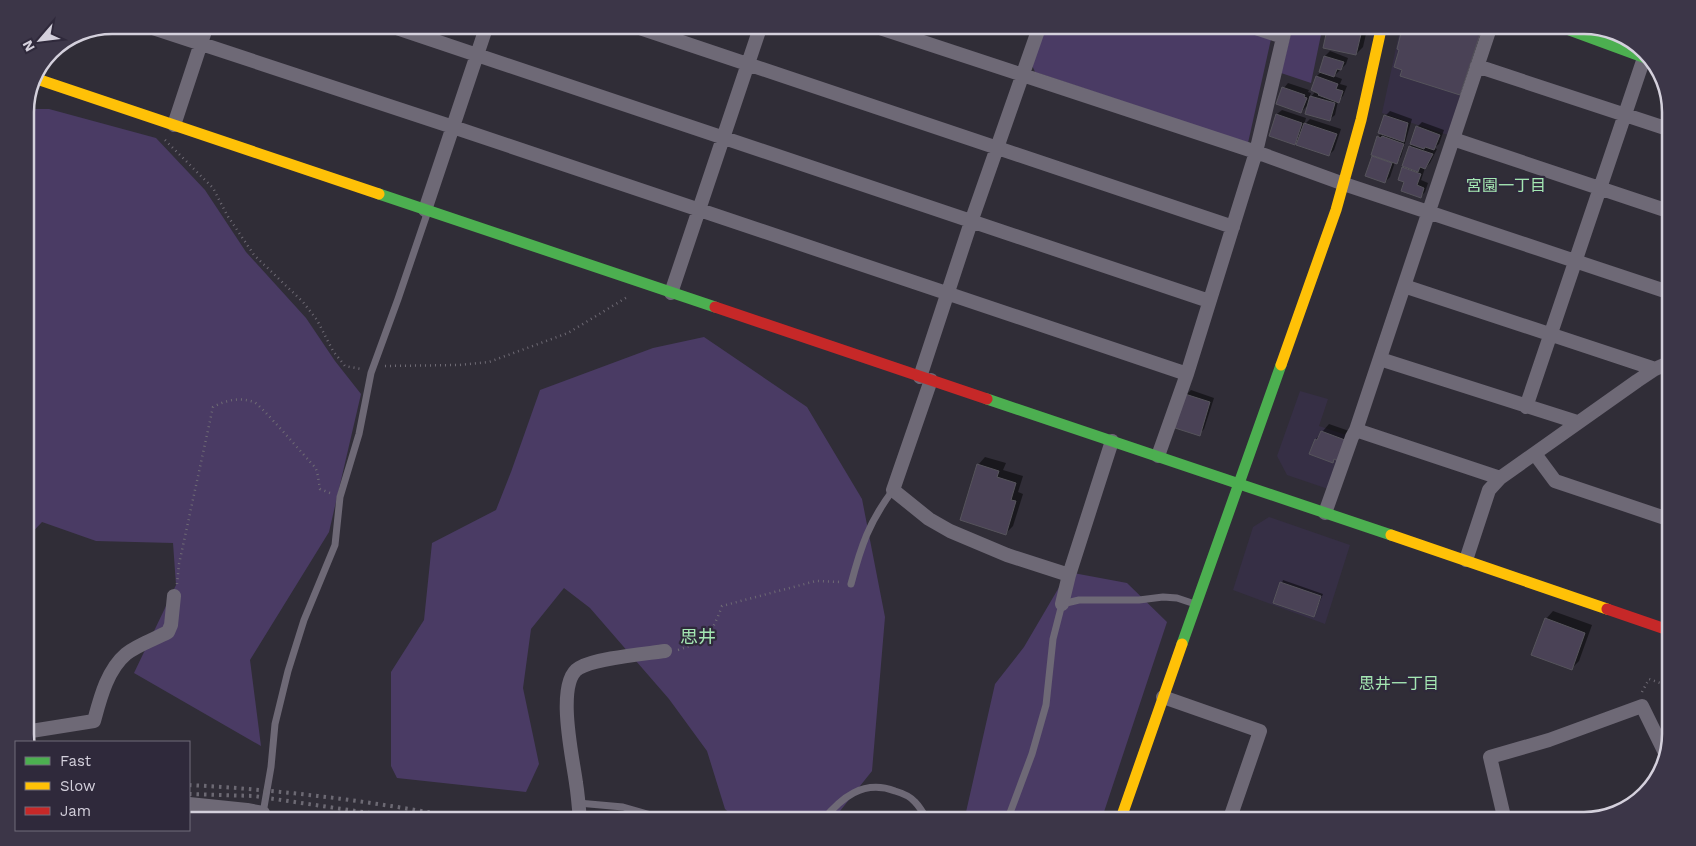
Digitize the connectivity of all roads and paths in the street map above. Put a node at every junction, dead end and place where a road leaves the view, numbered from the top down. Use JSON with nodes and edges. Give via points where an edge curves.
{"nodes":[{"id":1,"x":171,"y":34,"type":"edge"},
{"id":2,"x":204,"y":34,"type":"edge"},
{"id":3,"x":416,"y":34,"type":"edge"},
{"id":4,"x":484,"y":34,"type":"edge"},
{"id":5,"x":657,"y":34,"type":"edge"},
{"id":6,"x":758,"y":34,"type":"edge"},
{"id":7,"x":898,"y":34,"type":"edge"},
{"id":8,"x":1037,"y":34,"type":"edge"},
{"id":9,"x":1283,"y":34,"type":"edge"},
{"id":10,"x":1380,"y":34,"type":"edge"},
{"id":11,"x":1488,"y":34,"type":"edge"},
{"id":12,"x":1581,"y":34,"type":"edge"},
{"id":13,"x":1609,"y":38,"type":"edge"},
{"id":14,"x":200,"y":44,"type":"junction"},
{"id":15,"x":1608,"y":44,"type":"junction"},
{"id":16,"x":477,"y":54,"type":"junction"},
{"id":17,"x":1638,"y":55,"type":"edge"},
{"id":18,"x":747,"y":65,"type":"junction"},
{"id":19,"x":1646,"y":65,"type":"edge"},
{"id":20,"x":1477,"y":66,"type":"junction"},
{"id":21,"x":1022,"y":76,"type":"junction"},
{"id":22,"x":41,"y":80,"type":"edge"},
{"id":23,"x":1624,"y":114,"type":"junction"},
{"id":24,"x":154,"y":118,"type":"junction"},
{"id":25,"x":174,"y":125,"type":"junction"},
{"id":26,"x":453,"y":127,"type":"junction"},
{"id":27,"x":1662,"y":127,"type":"edge"},
{"id":28,"x":724,"y":138,"type":"junction"},
{"id":29,"x":1453,"y":139,"type":"junction"},
{"id":30,"x":998,"y":149,"type":"junction"},
{"id":31,"x":1256,"y":152,"type":"junction"},
{"id":32,"x":1344,"y":184,"type":"junction"},
{"id":33,"x":1599,"y":187,"type":"junction"},
{"id":34,"x":1662,"y":209,"type":"edge"},
{"id":35,"x":427,"y":210,"type":"junction"},
{"id":36,"x":700,"y":211,"type":"junction"},
{"id":37,"x":1428,"y":212,"type":"junction"},
{"id":38,"x":971,"y":222,"type":"junction"},
{"id":39,"x":1233,"y":228,"type":"junction"},
{"id":40,"x":1574,"y":261,"type":"junction"},
{"id":41,"x":646,"y":285,"type":"junction"},
{"id":42,"x":1404,"y":286,"type":"junction"},
{"id":43,"x":1662,"y":290,"type":"edge"},
{"id":44,"x":671,"y":293,"type":"junction"},
{"id":45,"x":949,"y":293,"type":"junction"},
{"id":46,"x":1209,"y":301,"type":"junction"},
{"id":47,"x":1550,"y":334,"type":"junction"},
{"id":48,"x":1380,"y":359,"type":"junction"},
{"id":49,"x":1662,"y":366,"type":"edge"},
{"id":50,"x":373,"y":368,"type":"junction"},
{"id":51,"x":1655,"y":369,"type":"junction"},
{"id":52,"x":1187,"y":374,"type":"junction"},
{"id":53,"x":926,"y":379,"type":"junction"},
{"id":54,"x":1526,"y":407,"type":"junction"},
{"id":55,"x":1577,"y":422,"type":"junction"},
{"id":56,"x":1356,"y":430,"type":"junction"},
{"id":57,"x":1112,"y":441,"type":"junction"},
{"id":58,"x":1535,"y":454,"type":"junction"},
{"id":59,"x":1158,"y":456,"type":"junction"},
{"id":60,"x":1500,"y":478,"type":"junction"},
{"id":61,"x":1238,"y":484,"type":"junction"},
{"id":62,"x":893,"y":490,"type":"junction"},
{"id":63,"x":340,"y":497,"type":"junction"},
{"id":64,"x":1325,"y":514,"type":"junction"},
{"id":65,"x":1662,"y":517,"type":"edge"},
{"id":66,"x":1466,"y":560,"type":"junction"},
{"id":67,"x":1069,"y":575,"type":"junction"},
{"id":68,"x":851,"y":584,"type":"joint"},
{"id":69,"x":174,"y":596,"type":"joint"},
{"id":70,"x":1062,"y":604,"type":"junction"},
{"id":71,"x":1196,"y":604,"type":"junction"},
{"id":72,"x":1662,"y":627,"type":"edge"},
{"id":73,"x":665,"y":651,"type":"joint"},
{"id":74,"x":1662,"y":684,"type":"edge"},
{"id":75,"x":1163,"y":698,"type":"junction"},
{"id":76,"x":1642,"y":706,"type":"junction"},
{"id":77,"x":34,"y":731,"type":"edge"},
{"id":78,"x":1661,"y":745,"type":"edge"},
{"id":79,"x":578,"y":803,"type":"junction"},
{"id":80,"x":190,"y":804,"type":"edge"},
{"id":81,"x":252,"y":812,"type":"edge"},
{"id":82,"x":264,"y":812,"type":"edge"},
{"id":83,"x":579,"y":812,"type":"edge"},
{"id":84,"x":640,"y":812,"type":"edge"},
{"id":85,"x":831,"y":812,"type":"edge"},
{"id":86,"x":922,"y":812,"type":"edge"},
{"id":87,"x":1010,"y":812,"type":"edge"},
{"id":88,"x":1123,"y":812,"type":"edge"},
{"id":89,"x":1232,"y":812,"type":"edge"},
{"id":90,"x":1503,"y":812,"type":"edge"}],
"edges":[{"from":1,"to":14,"type":"street"},
{"from":2,"to":14,"type":"street"},
{"from":3,"to":16,"type":"street"},
{"from":4,"to":16,"type":"street"},
{"from":5,"to":18,"type":"street"},
{"from":6,"to":18,"type":"street"},
{"from":7,"to":21,"type":"street"},
{"from":8,"to":21,"type":"street"},
{"from":9,"to":31,"type":"street"},
{"from":10,"to":32,"type":"street"},
{"from":11,"to":20,"type":"street"},
{"from":12,"to":15,"type":"street"},
{"from":13,"to":15,"type":"lane"},
{"from":14,"to":25,"type":"street"},
{"from":14,"to":26,"type":"street"},
{"from":15,"to":17,"type":"street"},
{"from":16,"to":26,"type":"street"},
{"from":16,"to":28,"type":"street"},
{"from":18,"to":28,"type":"street"},
{"from":18,"to":30,"type":"street"},
{"from":19,"to":23,"type":"street"},
{"from":20,"to":23,"type":"street"},
{"from":20,"to":29,"type":"street"},
{"from":21,"to":30,"type":"street"},
{"from":21,"to":31,"type":"street"},
{"from":22,"to":24,"type":"street"},
{"from":23,"to":27,"type":"street"},
{"from":23,"to":33,"type":"street"},
{"from":24,"to":25,"type":"street"},
{"from":24,"to":50,"type":"path","via":[[167,143],[213,188],[227,216],[254,255],[317,320],[346,366]]},
{"from":25,"to":35,"type":"street"},
{"from":26,"to":35,"type":"street"},
{"from":26,"to":36,"type":"street"},
{"from":28,"to":36,"type":"street"},
{"from":28,"to":38,"type":"street"},
{"from":29,"to":33,"type":"street"},
{"from":29,"to":37,"type":"street"},
{"from":30,"to":38,"type":"street"},
{"from":30,"to":39,"type":"street"},
{"from":31,"to":32,"type":"street"},
{"from":31,"to":39,"type":"street"},
{"from":32,"to":37,"type":"street"},
{"from":32,"to":61,"type":"street"},
{"from":33,"to":34,"type":"street"},
{"from":33,"to":40,"type":"street"},
{"from":35,"to":41,"type":"street"},
{"from":35,"to":50,"type":"lane"},
{"from":36,"to":44,"type":"street"},
{"from":36,"to":45,"type":"street"},
{"from":37,"to":40,"type":"street"},
{"from":37,"to":42,"type":"street"},
{"from":38,"to":45,"type":"street"},
{"from":38,"to":46,"type":"street"},
{"from":39,"to":46,"type":"street"},
{"from":40,"to":43,"type":"street"},
{"from":40,"to":47,"type":"street"},
{"from":41,"to":44,"type":"street"},
{"from":41,"to":50,"type":"path","via":[[568,332],[489,362]]},
{"from":42,"to":47,"type":"street"},
{"from":42,"to":48,"type":"street"},
{"from":44,"to":53,"type":"street"},
{"from":45,"to":52,"type":"street"},
{"from":45,"to":53,"type":"street"},
{"from":46,"to":52,"type":"street"},
{"from":47,"to":51,"type":"street"},
{"from":47,"to":54,"type":"street"},
{"from":48,"to":54,"type":"street"},
{"from":48,"to":56,"type":"street"},
{"from":49,"to":51,"type":"street"},
{"from":50,"to":63,"type":"lane","via":[[359,434]]},
{"from":51,"to":55,"type":"street"},
{"from":52,"to":59,"type":"street"},
{"from":53,"to":57,"type":"street"},
{"from":53,"to":62,"type":"street"},
{"from":54,"to":55,"type":"street"},
{"from":55,"to":58,"type":"street"},
{"from":56,"to":60,"type":"street"},
{"from":56,"to":64,"type":"street"},
{"from":57,"to":59,"type":"street"},
{"from":57,"to":67,"type":"street"},
{"from":58,"to":60,"type":"street"},
{"from":58,"to":65,"type":"street","via":[[1555,481]]},
{"from":59,"to":61,"type":"street"},
{"from":60,"to":66,"type":"street","via":[[1489,490]]},
{"from":61,"to":64,"type":"street"},
{"from":61,"to":71,"type":"street"},
{"from":62,"to":67,"type":"street","via":[[929,519],[950,531],[1007,555]]},
{"from":62,"to":68,"type":"lane","via":[[877,511],[863,542]]},
{"from":63,"to":69,"type":"path","via":[[320,489],[315,468],[256,402],[226,400],[213,407]]},
{"from":63,"to":82,"type":"lane","via":[[335,545],[304,620],[275,724]]},
{"from":64,"to":66,"type":"street"},
{"from":66,"to":72,"type":"street"},
{"from":67,"to":70,"type":"street"},
{"from":68,"to":73,"type":"path","via":[[816,581],[722,606],[714,628],[701,641],[674,652]]},
{"from":69,"to":77,"type":"street","via":[[168,632],[127,653],[117,663],[98,703],[94,721]]},
{"from":70,"to":71,"type":"lane","via":[[1079,600],[1163,597]]},
{"from":70,"to":87,"type":"lane","via":[[1053,639],[1046,705]]},
{"from":71,"to":75,"type":"street"},
{"from":73,"to":79,"type":"street","via":[[588,663],[572,675],[566,713]]},
{"from":74,"to":76,"type":"path","via":[[1650,679],[1637,699]]},
{"from":75,"to":88,"type":"street"},
{"from":75,"to":89,"type":"street","via":[[1260,731]]},
{"from":76,"to":78,"type":"street"},
{"from":76,"to":90,"type":"street","via":[[1549,740],[1490,757]]},
{"from":79,"to":83,"type":"street"},
{"from":79,"to":84,"type":"lane"},
{"from":80,"to":81,"type":"street"},
{"from":85,"to":86,"type":"lane","via":[[843,799],[865,788],[884,787],[905,794]]}]}
